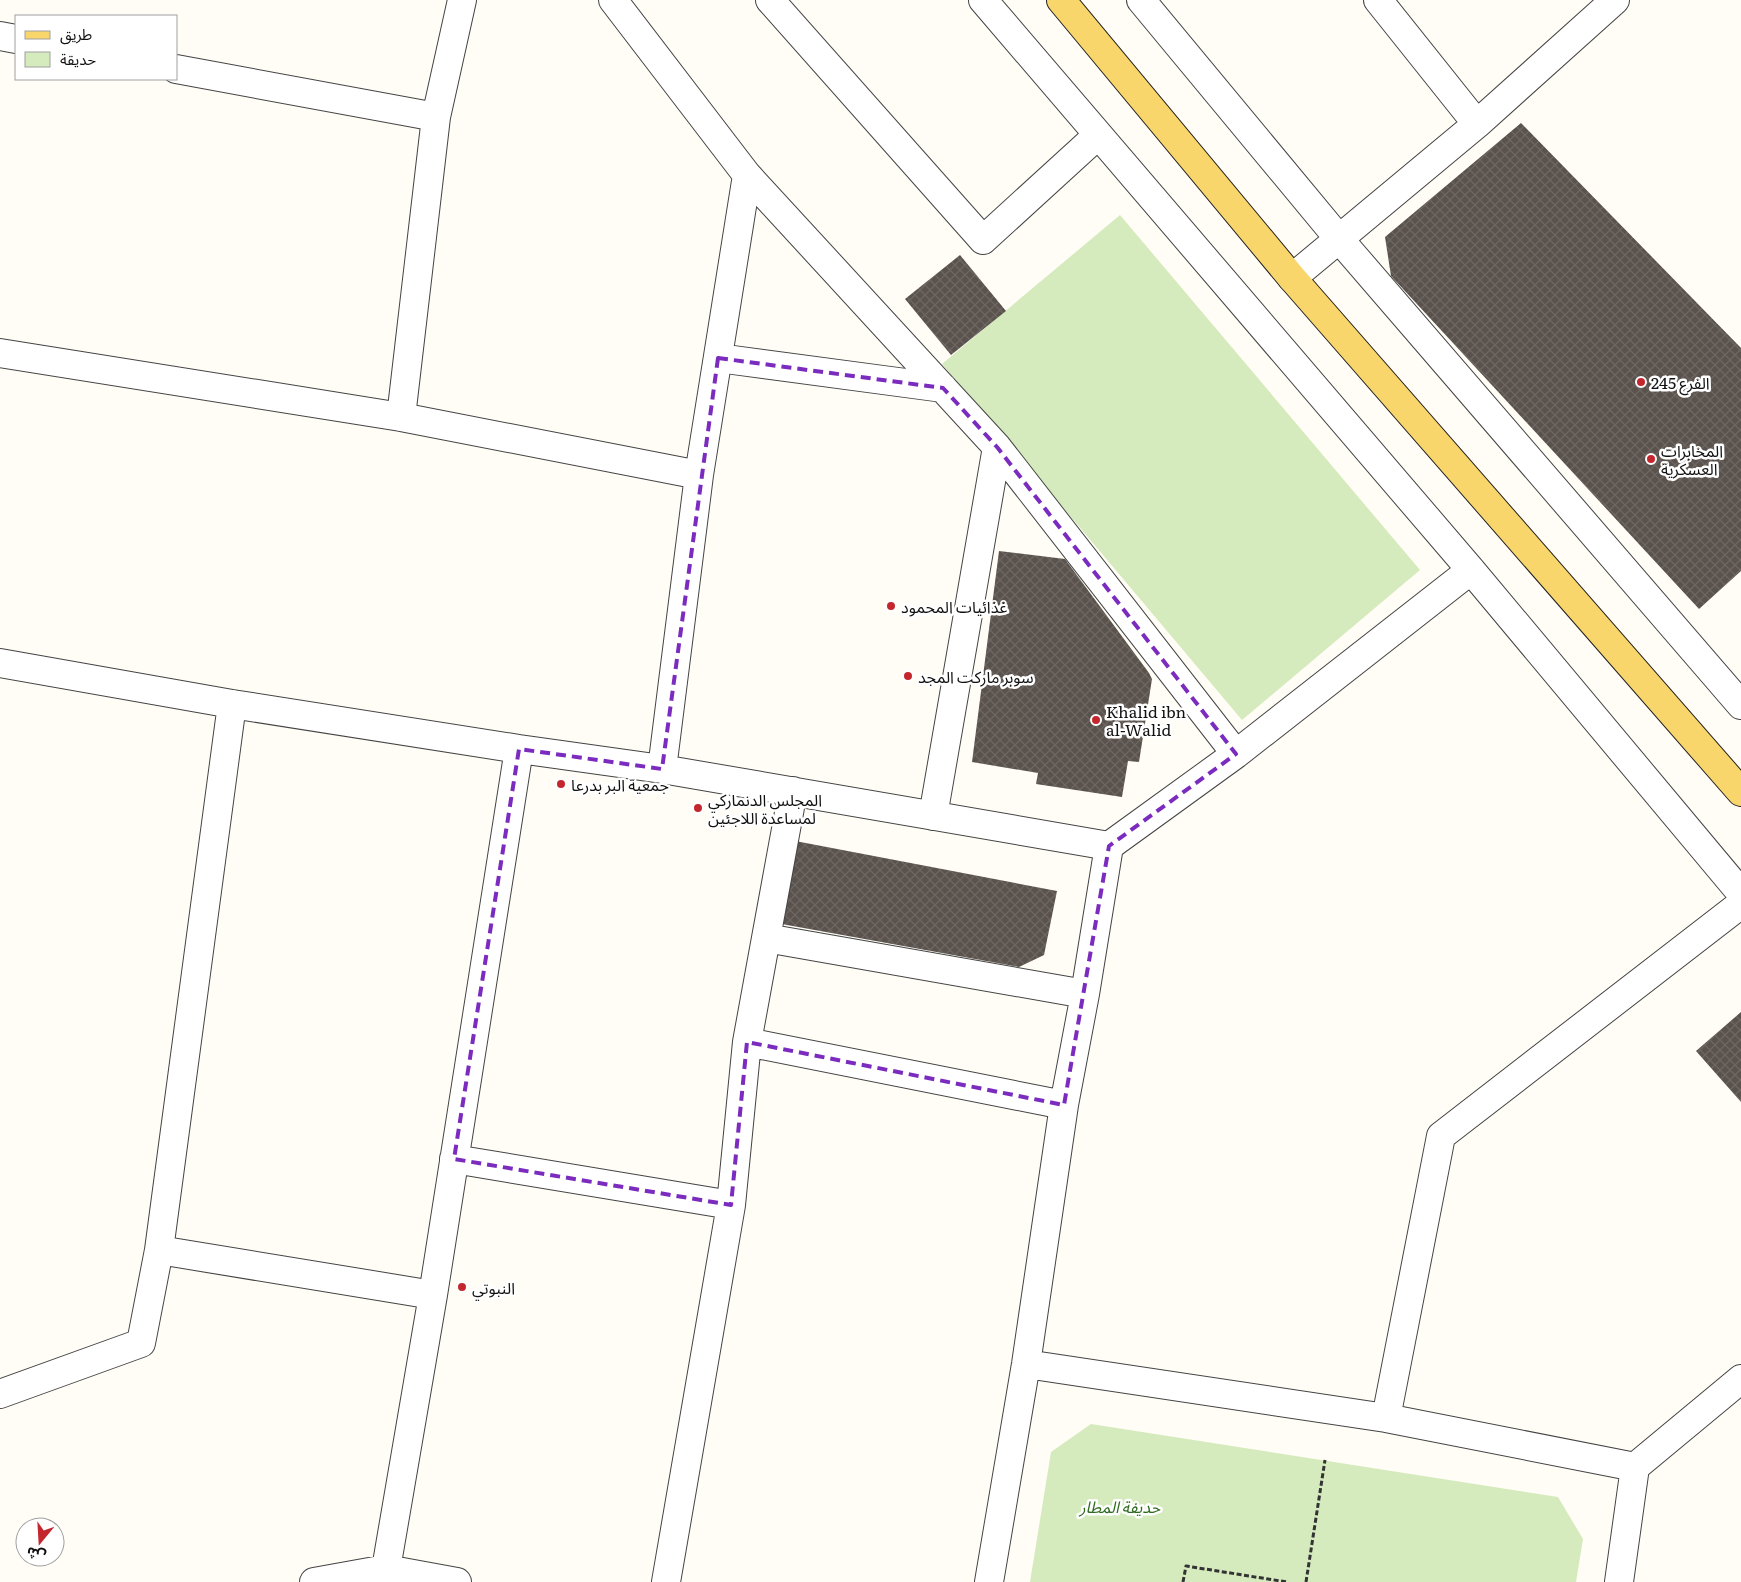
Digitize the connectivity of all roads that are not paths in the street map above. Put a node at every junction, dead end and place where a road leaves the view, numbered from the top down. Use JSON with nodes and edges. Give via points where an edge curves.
{"nodes":[{"id":1,"x":462,"y":0,"type":"edge"},
{"id":2,"x":613,"y":0,"type":"edge"},
{"id":3,"x":770,"y":0,"type":"edge"},
{"id":4,"x":983,"y":0,"type":"edge"},
{"id":5,"x":1061,"y":0,"type":"edge"},
{"id":6,"x":1141,"y":0,"type":"edge"},
{"id":7,"x":1378,"y":0,"type":"edge"},
{"id":8,"x":1615,"y":0,"type":"edge"},
{"id":9,"x":0,"y":36,"type":"edge"},
{"id":10,"x":15,"y":39,"type":"edge"},
{"id":11,"x":178,"y":69,"type":"edge"},
{"id":12,"x":436,"y":118,"type":"junction"},
{"id":13,"x":1477,"y":124,"type":"junction"},
{"id":14,"x":1098,"y":135,"type":"junction"},
{"id":15,"x":747,"y":175,"type":"junction"},
{"id":16,"x":1340,"y":240,"type":"junction"},
{"id":17,"x":1292,"y":278,"type":"junction"},
{"id":18,"x":0,"y":353,"type":"edge"},
{"id":19,"x":718,"y":358,"type":"junction"},
{"id":20,"x":943,"y":388,"type":"junction"},
{"id":21,"x":401,"y":417,"type":"junction"},
{"id":22,"x":997,"y":447,"type":"junction"},
{"id":23,"x":699,"y":475,"type":"junction"},
{"id":24,"x":1470,"y":570,"type":"junction"},
{"id":25,"x":0,"y":663,"type":"edge"},
{"id":26,"x":232,"y":704,"type":"junction"},
{"id":27,"x":1741,"y":705,"type":"edge"},
{"id":28,"x":518,"y":749,"type":"junction"},
{"id":29,"x":1236,"y":754,"type":"junction"},
{"id":30,"x":662,"y":769,"type":"junction"},
{"id":31,"x":793,"y":791,"type":"junction"},
{"id":32,"x":1741,"y":792,"type":"edge"},
{"id":33,"x":933,"y":816,"type":"junction"},
{"id":34,"x":1109,"y":846,"type":"junction"},
{"id":35,"x":1741,"y":892,"type":"edge"},
{"id":36,"x":1741,"y":904,"type":"edge"},
{"id":37,"x":766,"y":938,"type":"junction"},
{"id":38,"x":1085,"y":994,"type":"junction"},
{"id":39,"x":747,"y":1042,"type":"junction"},
{"id":40,"x":1064,"y":1104,"type":"junction"},
{"id":41,"x":454,"y":1159,"type":"junction"},
{"id":42,"x":731,"y":1205,"type":"junction"},
{"id":43,"x":159,"y":1250,"type":"junction"},
{"id":44,"x":433,"y":1295,"type":"junction"},
{"id":45,"x":1026,"y":1364,"type":"junction"},
{"id":46,"x":1741,"y":1379,"type":"edge"},
{"id":47,"x":0,"y":1394,"type":"edge"},
{"id":48,"x":1386,"y":1418,"type":"junction"},
{"id":49,"x":1635,"y":1467,"type":"junction"},
{"id":50,"x":386,"y":1569,"type":"junction"},
{"id":51,"x":314,"y":1582,"type":"edge"},
{"id":52,"x":457,"y":1582,"type":"edge"},
{"id":53,"x":666,"y":1582,"type":"edge"},
{"id":54,"x":989,"y":1582,"type":"edge"},
{"id":55,"x":1619,"y":1582,"type":"edge"}],
"edges":[{"from":1,"to":12,"type":"street"},
{"from":2,"to":15,"type":"street"},
{"from":3,"to":14,"type":"street","via":[[983,240]]},
{"from":4,"to":14,"type":"street"},
{"from":5,"to":17,"type":"main road"},
{"from":6,"to":16,"type":"street"},
{"from":7,"to":13,"type":"street"},
{"from":8,"to":13,"type":"street"},
{"from":9,"to":10,"type":"street"},
{"from":11,"to":12,"type":"street"},
{"from":12,"to":21,"type":"street"},
{"from":13,"to":16,"type":"street"},
{"from":14,"to":24,"type":"street"},
{"from":15,"to":19,"type":"street"},
{"from":15,"to":20,"type":"street"},
{"from":16,"to":17,"type":"street"},
{"from":16,"to":27,"type":"street"},
{"from":17,"to":32,"type":"main road"},
{"from":18,"to":21,"type":"street"},
{"from":19,"to":20,"type":"street"},
{"from":19,"to":23,"type":"street"},
{"from":20,"to":22,"type":"street"},
{"from":21,"to":23,"type":"street"},
{"from":22,"to":29,"type":"street"},
{"from":22,"to":33,"type":"street"},
{"from":23,"to":30,"type":"street"},
{"from":24,"to":29,"type":"street"},
{"from":24,"to":35,"type":"street"},
{"from":25,"to":26,"type":"street"},
{"from":26,"to":28,"type":"street"},
{"from":26,"to":43,"type":"street"},
{"from":28,"to":30,"type":"street"},
{"from":28,"to":41,"type":"street"},
{"from":29,"to":34,"type":"street"},
{"from":30,"to":31,"type":"street"},
{"from":31,"to":33,"type":"street"},
{"from":31,"to":37,"type":"street"},
{"from":33,"to":34,"type":"street"},
{"from":34,"to":38,"type":"street"},
{"from":36,"to":48,"type":"street","via":[[1441,1136]]},
{"from":37,"to":38,"type":"street"},
{"from":37,"to":39,"type":"street"},
{"from":38,"to":40,"type":"street"},
{"from":39,"to":40,"type":"street"},
{"from":39,"to":42,"type":"street"},
{"from":40,"to":45,"type":"street"},
{"from":41,"to":42,"type":"street"},
{"from":41,"to":44,"type":"street"},
{"from":42,"to":53,"type":"street"},
{"from":43,"to":44,"type":"street"},
{"from":43,"to":47,"type":"street","via":[[141,1343]]},
{"from":44,"to":50,"type":"street"},
{"from":45,"to":48,"type":"street"},
{"from":45,"to":54,"type":"street"},
{"from":46,"to":49,"type":"street"},
{"from":48,"to":49,"type":"street"},
{"from":49,"to":55,"type":"street"},
{"from":50,"to":51,"type":"street"},
{"from":50,"to":52,"type":"street"}]}
